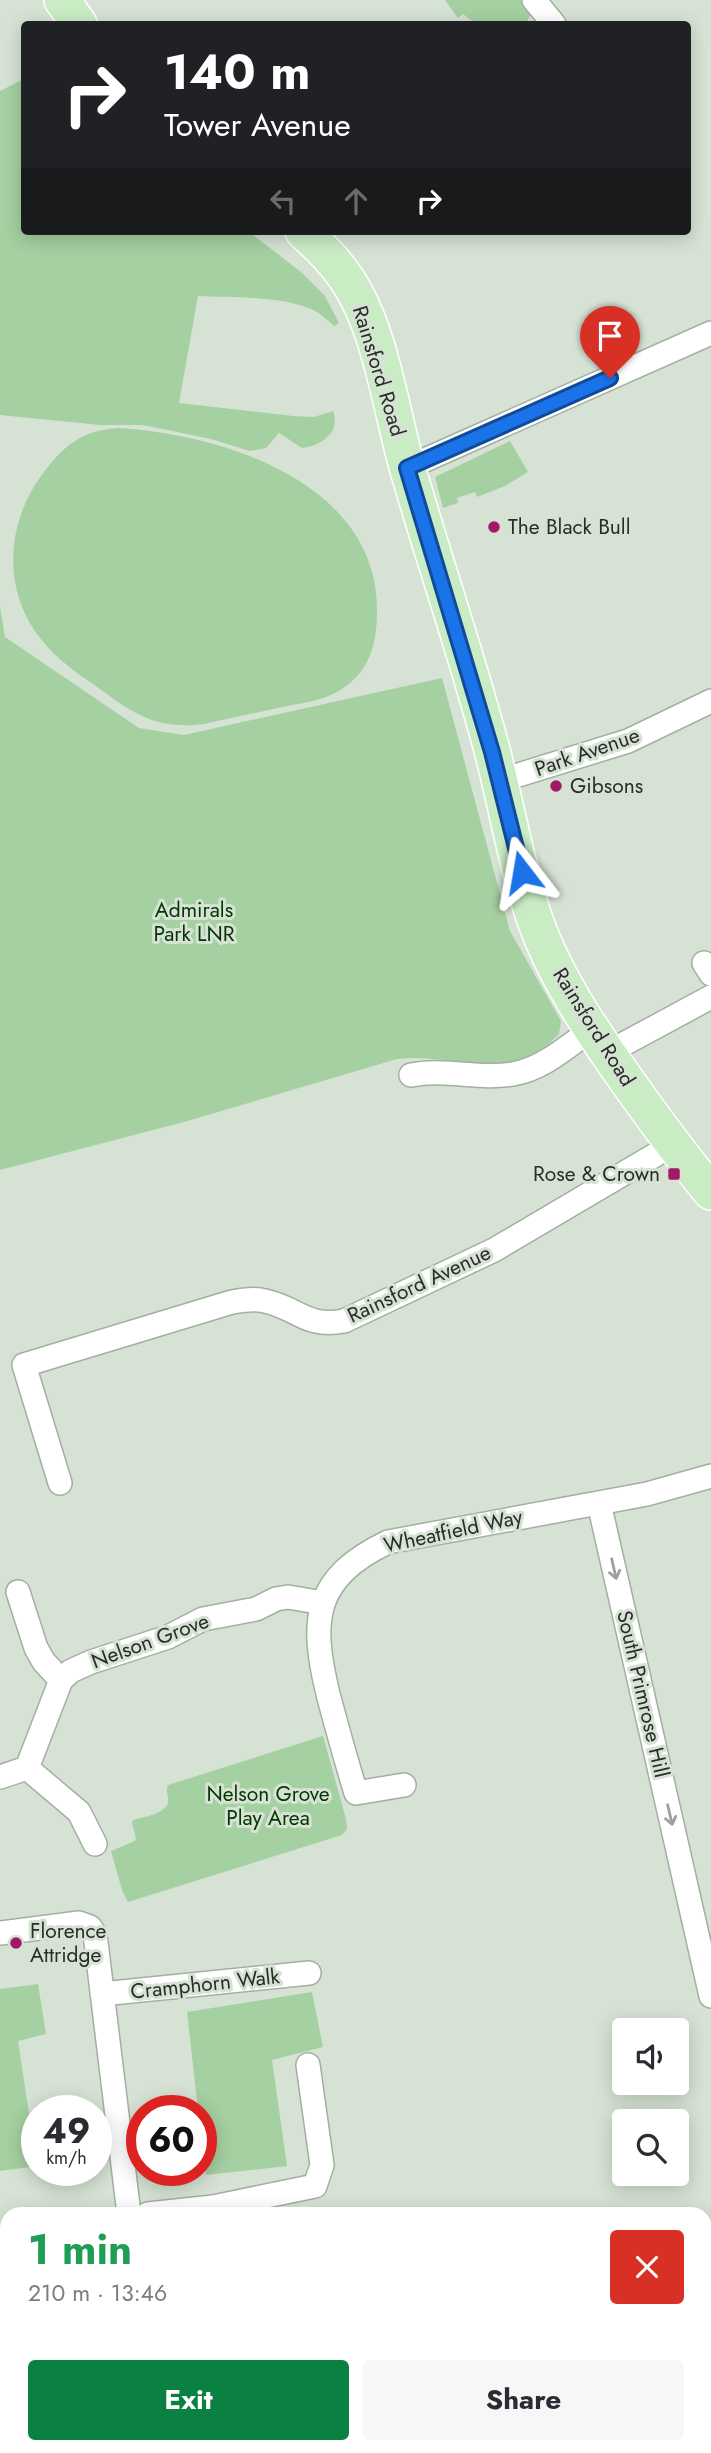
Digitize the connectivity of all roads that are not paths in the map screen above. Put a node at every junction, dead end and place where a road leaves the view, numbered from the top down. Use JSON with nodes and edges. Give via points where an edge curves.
{"nodes":[{"id":1,"x":62,"y":0,"type":"edge"},
{"id":2,"x":534,"y":0,"type":"edge"},
{"id":3,"x":77,"y":21,"type":"edge"},
{"id":4,"x":552,"y":21,"type":"edge"},
{"id":5,"x":307,"y":235,"type":"edge"},
{"id":6,"x":711,"y":333,"type":"edge"},
{"id":7,"x":407,"y":468,"type":"junction"},
{"id":8,"x":711,"y":701,"type":"edge"},
{"id":9,"x":499,"y":781,"type":"junction"},
{"id":10,"x":711,"y":997,"type":"edge"},
{"id":11,"x":599,"y":1041,"type":"junction"},
{"id":12,"x":411,"y":1075,"type":"dead end"},
{"id":13,"x":672,"y":1145,"type":"junction"},
{"id":14,"x":711,"y":1192,"type":"edge"},
{"id":15,"x":711,"y":1476,"type":"edge"},
{"id":16,"x":60,"y":1483,"type":"dead end"},
{"id":17,"x":599,"y":1503,"type":"junction"},
{"id":18,"x":18,"y":1592,"type":"dead end"},
{"id":19,"x":323,"y":1603,"type":"junction"},
{"id":20,"x":61,"y":1680,"type":"junction"},
{"id":21,"x":27,"y":1768,"type":"junction"},
{"id":22,"x":0,"y":1777,"type":"edge"},
{"id":23,"x":404,"y":1785,"type":"dead end"},
{"id":24,"x":94,"y":1843,"type":"dead end"},
{"id":25,"x":0,"y":1933,"type":"edge"},
{"id":26,"x":309,"y":1973,"type":"dead end"},
{"id":27,"x":102,"y":1994,"type":"junction"},
{"id":28,"x":711,"y":1996,"type":"edge"},
{"id":29,"x":308,"y":2065,"type":"dead end"},
{"id":30,"x":128,"y":2207,"type":"edge"},
{"id":31,"x":213,"y":2207,"type":"edge"}],
"edges":[{"from":1,"to":3,"type":"main road"},
{"from":2,"to":4,"type":"street"},
{"from":5,"to":7,"type":"main road","name":"Rainsford Road","via":[[347,279],[368,323]]},
{"from":6,"to":7,"type":"street"},
{"from":7,"to":9,"type":"main road","name":"Rainsford Road"},
{"from":8,"to":9,"type":"street","name":"Park Avenue","via":[[628,741]]},
{"from":9,"to":11,"type":"main road","name":"Rainsford Road","via":[[535,920],[556,971]]},
{"from":10,"to":11,"type":"street"},
{"from":11,"to":12,"type":"street","via":[[513,1074],[444,1071]]},
{"from":11,"to":13,"type":"main road","name":"Rainsford Road"},
{"from":13,"to":14,"type":"main road","name":"Rainsford Road"},
{"from":13,"to":16,"type":"street","name":"Rainsford Avenue","via":[[494,1250],[344,1321],[311,1321],[268,1301],[232,1301],[24,1365]]},
{"from":15,"to":17,"type":"street"},
{"from":17,"to":19,"type":"street","name":"Wheatfield Way","via":[[388,1542],[364,1553],[345,1570]]},
{"from":17,"to":28,"type":"street","name":"South Primrose Hill","one_way":true},
{"from":18,"to":20,"type":"street","via":[[36,1648]]},
{"from":19,"to":20,"type":"street","name":"Nelson Grove","via":[[288,1597],[256,1609],[203,1619],[168,1637],[91,1662]]},
{"from":19,"to":23,"type":"street","name":"Wheatfield Way","via":[[317,1634],[319,1657],[356,1793]]},
{"from":20,"to":21,"type":"street"},
{"from":21,"to":22,"type":"street"},
{"from":21,"to":24,"type":"street","via":[[79,1812]]},
{"from":25,"to":27,"type":"street","via":[[79,1923],[90,1927],[97,1945]]},
{"from":26,"to":27,"type":"street","name":"Cramphorn Walk"},
{"from":27,"to":30,"type":"street"},
{"from":29,"to":31,"type":"street","via":[[322,2165],[315,2186]]}]}
